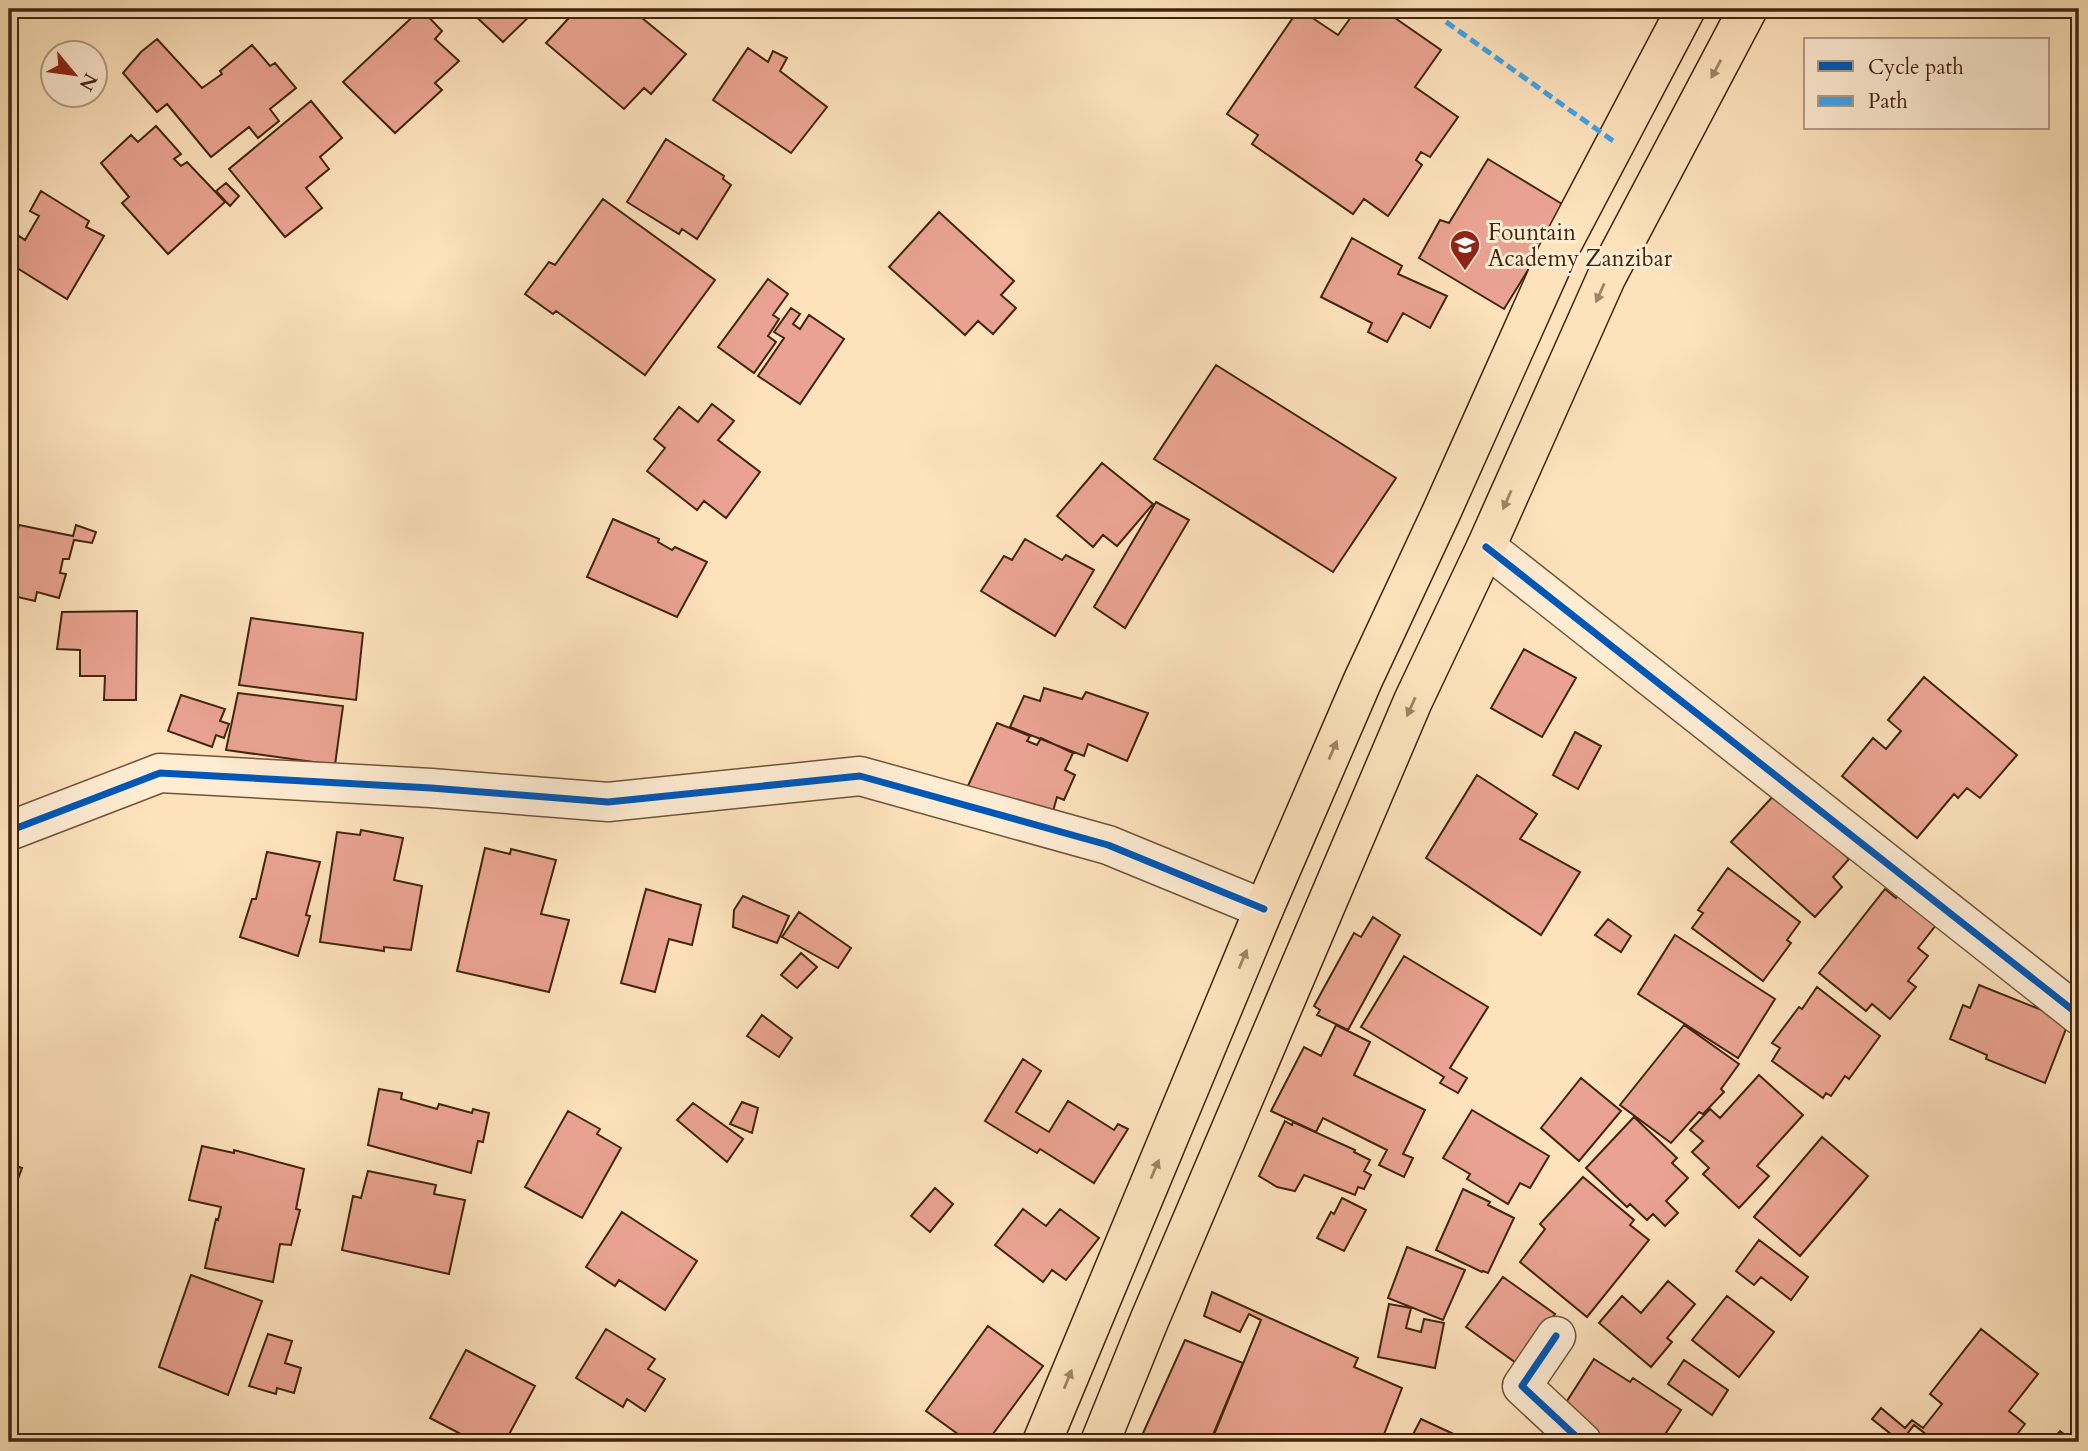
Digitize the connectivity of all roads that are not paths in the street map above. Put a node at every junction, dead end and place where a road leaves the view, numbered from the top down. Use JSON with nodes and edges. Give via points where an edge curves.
{"nodes":[{"id":1,"x":1686,"y":9,"type":"edge"},
{"id":2,"x":1748,"y":9,"type":"edge"},
{"id":3,"x":1486,"y":547,"type":"junction"},
{"id":4,"x":9,"y":831,"type":"edge"},
{"id":5,"x":1264,"y":909,"type":"junction"},
{"id":6,"x":2079,"y":1015,"type":"edge"},
{"id":7,"x":1556,"y":1336,"type":"dead end"},
{"id":8,"x":1042,"y":1442,"type":"edge"},
{"id":9,"x":1100,"y":1442,"type":"edge"},
{"id":10,"x":1582,"y":1442,"type":"edge"}],
"edges":[{"from":5,"to":1,"type":"main road","one_way":true,"via":[[1557,254]]},
{"from":2,"to":3,"type":"main road","one_way":true,"via":[[1606,278]]},
{"from":3,"to":6,"type":"street"},
{"from":3,"to":9,"type":"main road","one_way":true,"via":[[1413,701]]},
{"from":4,"to":5,"type":"street","via":[[160,773],[608,802],[860,776],[1108,845]]},
{"from":8,"to":5,"type":"main road","one_way":true},
{"from":7,"to":10,"type":"street","via":[[1522,1386]]}]}
